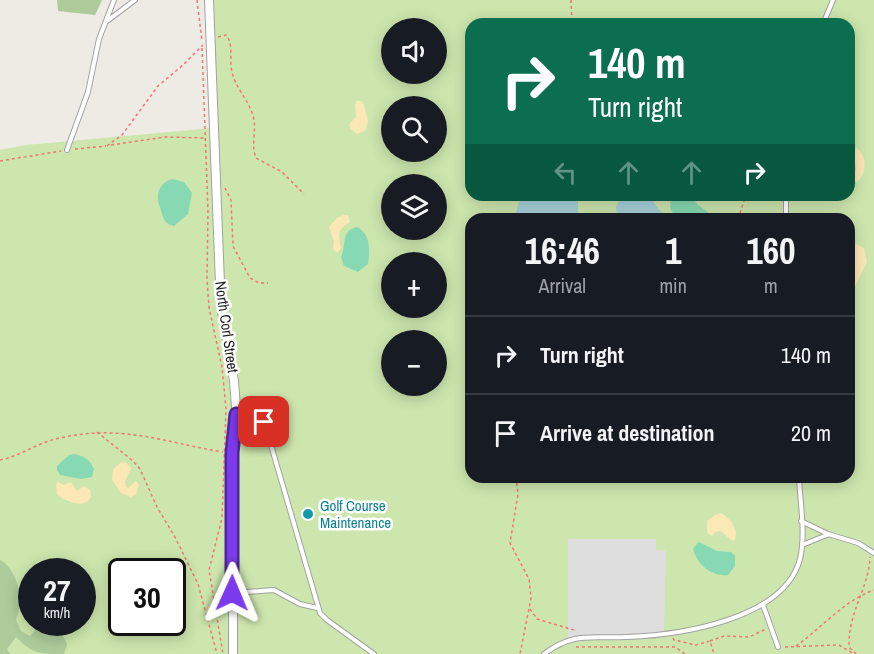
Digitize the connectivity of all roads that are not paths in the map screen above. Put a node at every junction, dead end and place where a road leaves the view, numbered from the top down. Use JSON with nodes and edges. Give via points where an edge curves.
{"nodes":[{"id":1,"x":114,"y":0,"type":"edge"},
{"id":2,"x":135,"y":0,"type":"edge"},
{"id":3,"x":208,"y":0,"type":"edge"},
{"id":4,"x":833,"y":0,"type":"edge"},
{"id":5,"x":826,"y":18,"type":"edge"},
{"id":6,"x":106,"y":22,"type":"junction"},
{"id":7,"x":68,"y":150,"type":"road end"},
{"id":8,"x":236,"y":414,"type":"junction"},
{"id":9,"x":799,"y":483,"type":"edge"},
{"id":10,"x":801,"y":521,"type":"junction"},
{"id":11,"x":828,"y":534,"type":"junction"},
{"id":12,"x":802,"y":545,"type":"junction"},
{"id":13,"x":874,"y":553,"type":"edge"},
{"id":14,"x":232,"y":593,"type":"junction"},
{"id":15,"x":763,"y":605,"type":"junction"},
{"id":16,"x":317,"y":608,"type":"junction"},
{"id":17,"x":778,"y":647,"type":"road end"},
{"id":18,"x":233,"y":654,"type":"edge"},
{"id":19,"x":374,"y":654,"type":"edge"},
{"id":20,"x":544,"y":654,"type":"edge"}],
"edges":[{"from":1,"to":6,"type":"lane"},
{"from":2,"to":6,"type":"lane"},
{"from":3,"to":8,"type":"street","name":"North Corl Street","via":[[222,311]]},
{"from":4,"to":5,"type":"lane"},
{"from":6,"to":7,"type":"lane"},
{"from":8,"to":14,"type":"street","name":"North Corl Street","via":[[228,452]]},
{"from":8,"to":16,"type":"lane","via":[[261,418],[266,428]]},
{"from":9,"to":10,"type":"lane"},
{"from":10,"to":11,"type":"lane"},
{"from":10,"to":12,"type":"lane"},
{"from":11,"to":12,"type":"lane"},
{"from":11,"to":13,"type":"lane"},
{"from":12,"to":15,"type":"lane","via":[[790,579]]},
{"from":14,"to":16,"type":"lane","via":[[274,590]]},
{"from":14,"to":18,"type":"street","name":"North Corl Street"},
{"from":15,"to":17,"type":"lane"},
{"from":15,"to":20,"type":"lane","via":[[742,615],[672,633],[568,639]]},
{"from":16,"to":19,"type":"lane","via":[[327,620]]}]}
